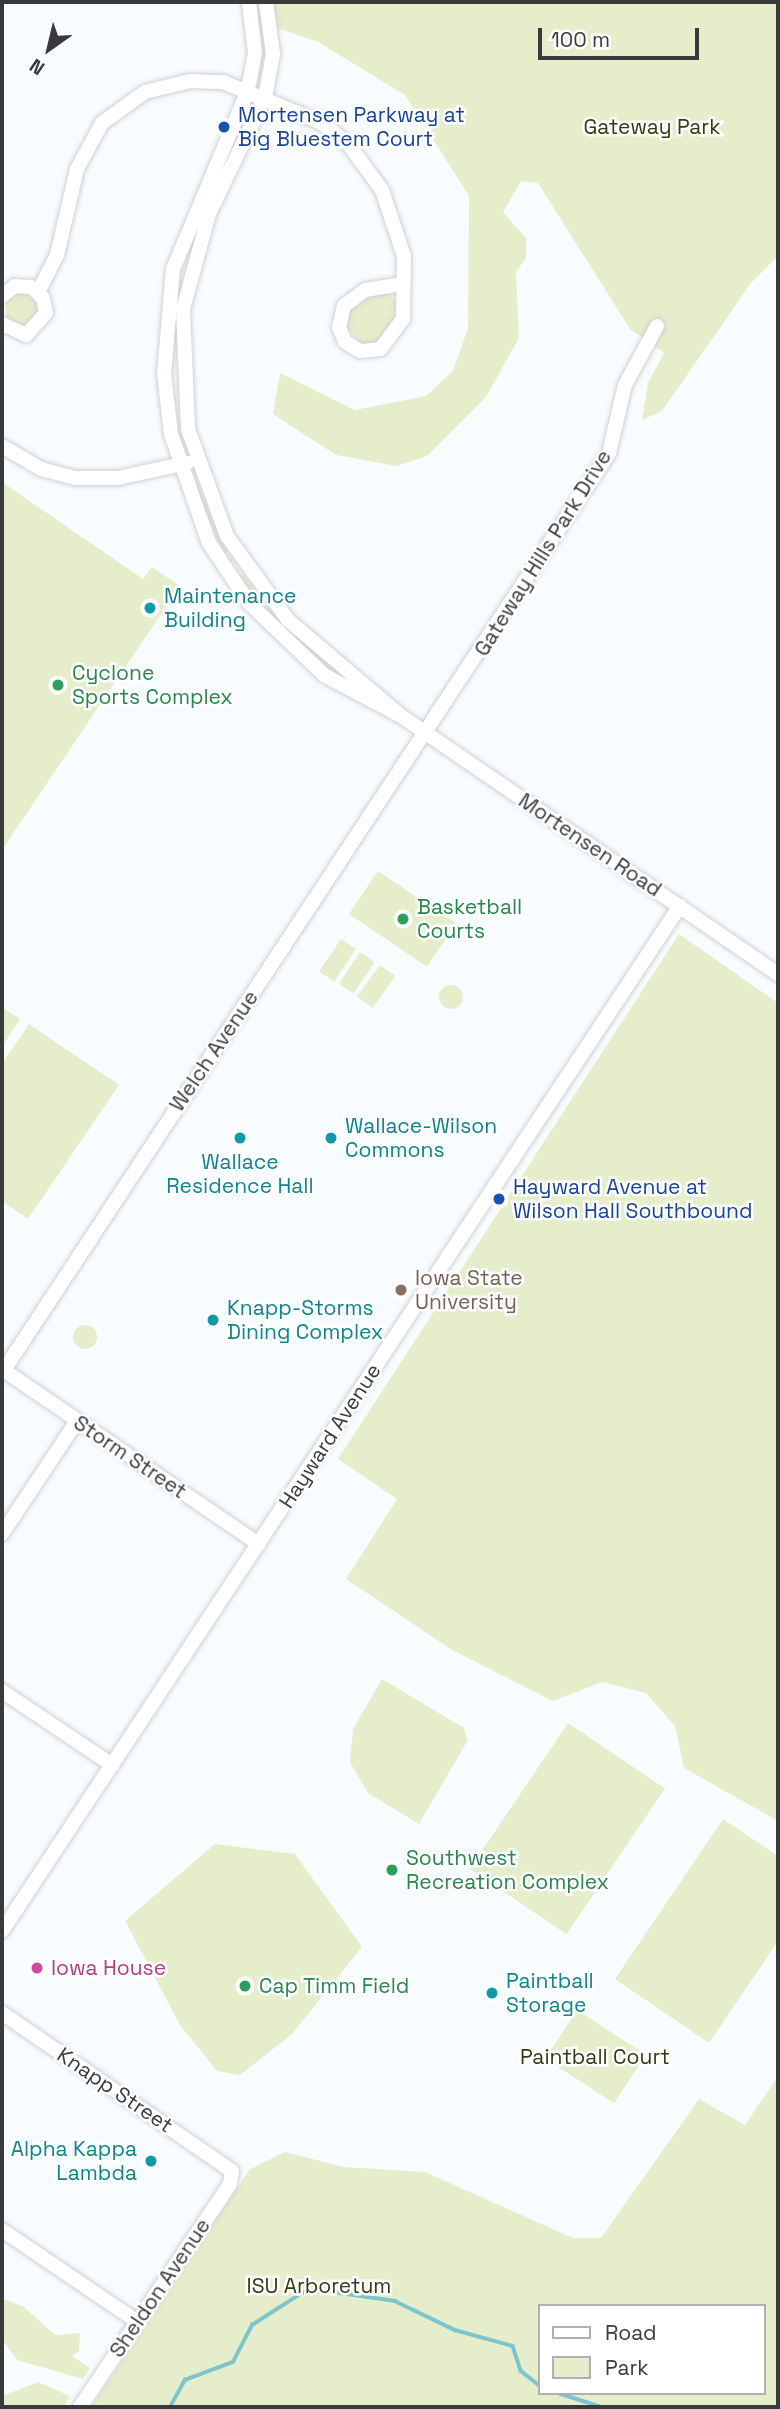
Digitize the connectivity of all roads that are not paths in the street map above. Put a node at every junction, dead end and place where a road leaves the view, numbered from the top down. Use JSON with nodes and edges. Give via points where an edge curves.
{"nodes":[{"id":1,"x":249,"y":2,"type":"edge"},
{"id":2,"x":266,"y":2,"type":"edge"},
{"id":3,"x":248,"y":90,"type":"junction"},
{"id":4,"x":265,"y":97,"type":"junction"},
{"id":5,"x":401,"y":284,"type":"junction"},
{"id":6,"x":38,"y":292,"type":"junction"},
{"id":7,"x":2,"y":296,"type":"edge"},
{"id":8,"x":2,"y":324,"type":"edge"},
{"id":9,"x":657,"y":326,"type":"dead end"},
{"id":10,"x":2,"y":446,"type":"edge"},
{"id":11,"x":196,"y":461,"type":"junction"},
{"id":12,"x":178,"y":465,"type":"junction"},
{"id":13,"x":401,"y":716,"type":"junction"},
{"id":14,"x":425,"y":733,"type":"junction"},
{"id":15,"x":680,"y":906,"type":"junction"},
{"id":16,"x":778,"y":974,"type":"edge"},
{"id":17,"x":3,"y":1369,"type":"edge"},
{"id":18,"x":76,"y":1421,"type":"junction"},
{"id":19,"x":2,"y":1534,"type":"edge"},
{"id":20,"x":259,"y":1544,"type":"junction"},
{"id":21,"x":2,"y":1691,"type":"edge"},
{"id":22,"x":112,"y":1765,"type":"junction"},
{"id":23,"x":2,"y":1931,"type":"edge"},
{"id":24,"x":2,"y":2013,"type":"edge"},
{"id":25,"x":229,"y":2167,"type":"joint"},
{"id":26,"x":2,"y":2230,"type":"edge"},
{"id":27,"x":138,"y":2322,"type":"junction"},
{"id":28,"x":80,"y":2407,"type":"edge"}],
"edges":[{"from":1,"to":3,"type":"street","name":"Mortensen Road","via":[[255,53]]},
{"from":2,"to":4,"type":"street","name":"Mortensen Road","via":[[273,54]]},
{"from":3,"to":4,"type":"street"},
{"from":3,"to":6,"type":"street","via":[[214,81],[169,85],[145,92],[102,123],[77,169],[57,255]]},
{"from":3,"to":12,"type":"street","name":"Mortensen Road","via":[[173,269],[164,373]]},
{"from":4,"to":5,"type":"street","via":[[322,123],[370,170],[401,239]]},
{"from":4,"to":11,"type":"street","name":"Mortensen Road","via":[[209,214],[189,272],[181,370]]},
{"from":5,"to":5,"type":"street","via":[[403,319],[390,342],[369,352],[345,342],[339,327],[344,306],[365,290]]},
{"from":6,"to":7,"type":"street","via":[[23,285]]},
{"from":6,"to":8,"type":"street","via":[[46,305],[40,327],[18,335]]},
{"from":9,"to":14,"type":"street","name":"Gateway Hills Park Drive","via":[[625,385],[609,453]]},
{"from":10,"to":12,"type":"street","via":[[41,469],[75,478]]},
{"from":11,"to":12,"type":"street"},
{"from":11,"to":13,"type":"street","name":"Mortensen Road","via":[[239,558],[288,620]]},
{"from":12,"to":13,"type":"street","name":"Mortensen Road","via":[[224,568],[301,656],[357,696]]},
{"from":13,"to":14,"type":"street","name":"Mortensen Road"},
{"from":14,"to":15,"type":"street","name":"Mortensen Road"},
{"from":14,"to":17,"type":"street","name":"Welch Avenue"},
{"from":15,"to":16,"type":"street","name":"Mortensen Road"},
{"from":15,"to":20,"type":"street","name":"Hayward Avenue"},
{"from":17,"to":18,"type":"street","name":"Storm Street"},
{"from":18,"to":19,"type":"street"},
{"from":18,"to":20,"type":"street","name":"Storm Street"},
{"from":20,"to":22,"type":"street","name":"Hayward Avenue"},
{"from":21,"to":22,"type":"street"},
{"from":22,"to":23,"type":"street","name":"Hayward Avenue"},
{"from":24,"to":25,"type":"street","name":"Knapp Street"},
{"from":25,"to":27,"type":"street","name":"Sheldon Avenue","via":[[230,2183]]},
{"from":26,"to":27,"type":"street"},
{"from":27,"to":28,"type":"street","name":"Sheldon Avenue"}]}
